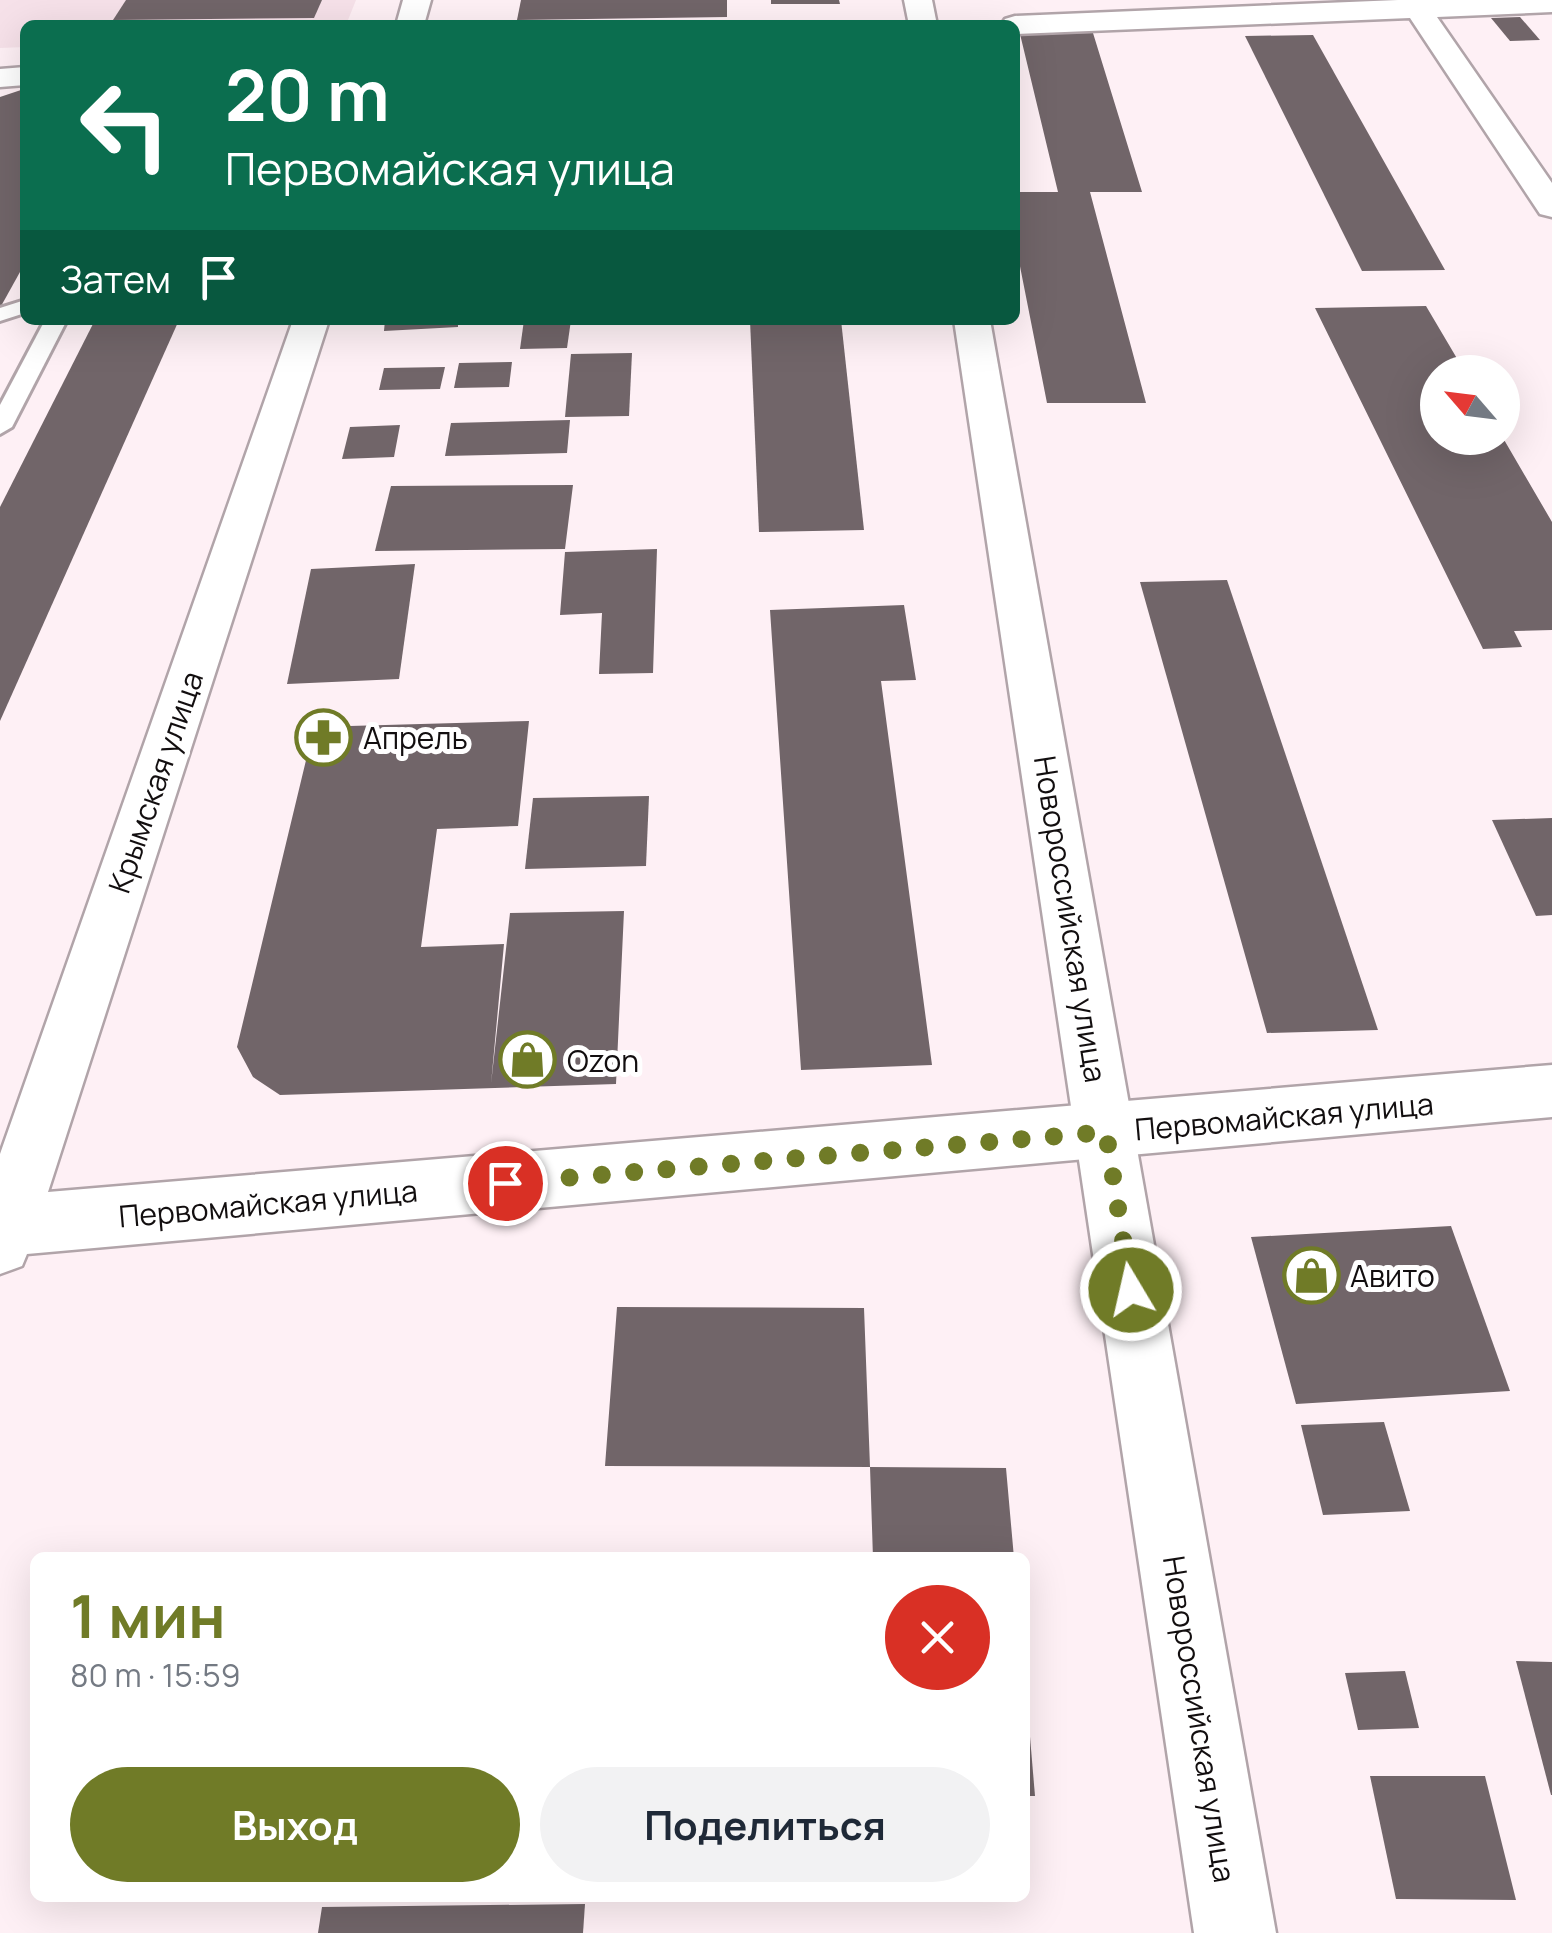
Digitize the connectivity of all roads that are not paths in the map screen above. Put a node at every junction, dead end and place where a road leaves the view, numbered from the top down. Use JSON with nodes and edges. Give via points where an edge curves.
{"nodes":[{"id":1,"x":1415,"y":4,"type":"edge"},
{"id":2,"x":1552,"y":4,"type":"edge"},
{"id":3,"x":1020,"y":25,"type":"edge"},
{"id":4,"x":1552,"y":207,"type":"edge"},
{"id":5,"x":53,"y":325,"type":"edge"},
{"id":6,"x":308,"y":325,"type":"edge"},
{"id":7,"x":973,"y":325,"type":"edge"},
{"id":8,"x":0,"y":427,"type":"edge"},
{"id":9,"x":1552,"y":1091,"type":"edge"},
{"id":10,"x":1106,"y":1132,"type":"junction"},
{"id":11,"x":2,"y":1232,"type":"edge"},
{"id":12,"x":1235,"y":1933,"type":"edge"}],
"edges":[{"from":1,"to":2,"type":"street"},
{"from":1,"to":3,"type":"street"},
{"from":1,"to":4,"type":"street"},
{"from":5,"to":8,"type":"lane"},
{"from":6,"to":11,"type":"street","name":"Крымская улица"},
{"from":7,"to":10,"type":"street","name":"Новороссийская улица"},
{"from":9,"to":10,"type":"street","name":"Первомайская улица"},
{"from":10,"to":11,"type":"street","name":"Первомайская улица"},
{"from":10,"to":12,"type":"street","name":"Новороссийская улица"}]}
